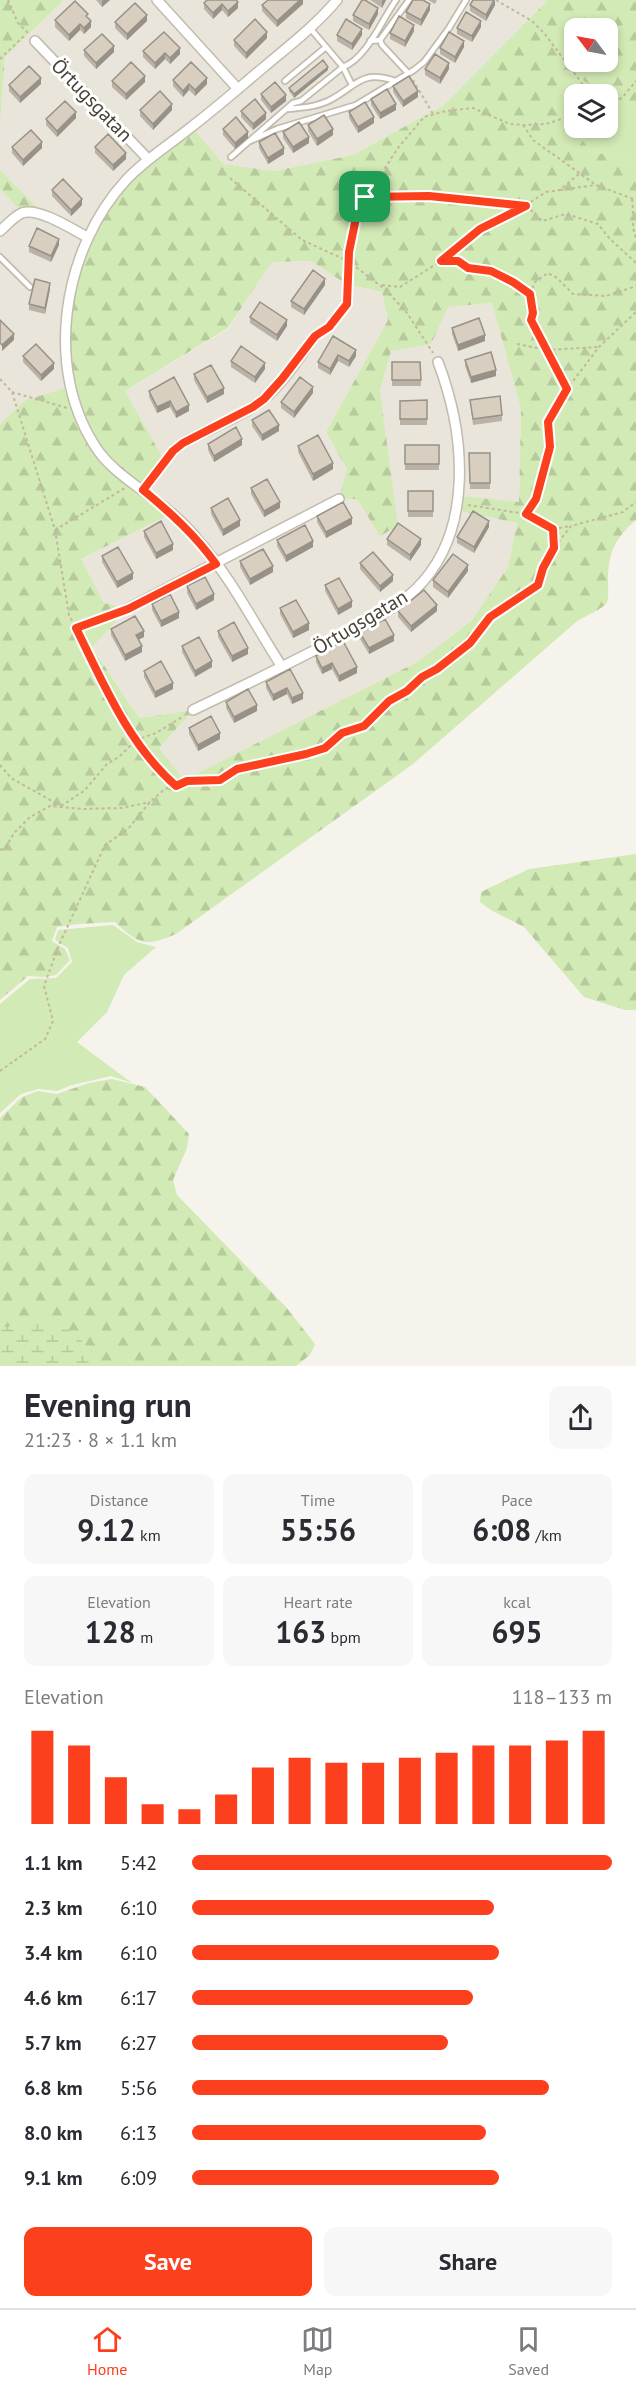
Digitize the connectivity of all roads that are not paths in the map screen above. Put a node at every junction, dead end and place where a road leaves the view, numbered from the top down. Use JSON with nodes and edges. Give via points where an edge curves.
{"nodes":[{"id":1,"x":157,"y":0,"type":"edge"},
{"id":2,"x":322,"y":0,"type":"edge"},
{"id":3,"x":337,"y":0,"type":"edge"},
{"id":4,"x":396,"y":0,"type":"edge"},
{"id":5,"x":409,"y":0,"type":"edge"},
{"id":6,"x":466,"y":0,"type":"edge"},
{"id":7,"x":330,"y":8,"type":"junction"},
{"id":8,"x":310,"y":28,"type":"junction"},
{"id":9,"x":30,"y":36,"type":"road end"},
{"id":10,"x":380,"y":40,"type":"junction"},
{"id":11,"x":370,"y":41,"type":"junction"},
{"id":12,"x":326,"y":47,"type":"junction"},
{"id":13,"x":343,"y":67,"type":"junction"},
{"id":14,"x":408,"y":73,"type":"junction"},
{"id":15,"x":285,"y":81,"type":"dead end"},
{"id":16,"x":395,"y":81,"type":"junction"},
{"id":17,"x":352,"y":86,"type":"junction"},
{"id":18,"x":238,"y":89,"type":"junction"},
{"id":19,"x":286,"y":109,"type":"junction"},
{"id":20,"x":250,"y":141,"type":"junction"},
{"id":21,"x":231,"y":157,"type":"dead end"},
{"id":22,"x":148,"y":159,"type":"junction"},
{"id":23,"x":0,"y":231,"type":"edge"},
{"id":24,"x":87,"y":237,"type":"junction"},
{"id":25,"x":0,"y":257,"type":"edge"},
{"id":26,"x":30,"y":286,"type":"dead end"},
{"id":27,"x":315,"y":336,"type":"road end"},
{"id":28,"x":438,"y":362,"type":"road end"},
{"id":29,"x":143,"y":490,"type":"junction"},
{"id":30,"x":339,"y":499,"type":"dead end"},
{"id":31,"x":216,"y":564,"type":"junction"},
{"id":32,"x":128,"y":609,"type":"road end"},
{"id":33,"x":282,"y":667,"type":"junction"},
{"id":34,"x":193,"y":710,"type":"road end"}],
"edges":[{"from":1,"to":18,"type":"street"},
{"from":2,"to":7,"type":"street"},
{"from":3,"to":7,"type":"street","name":"Örtugsgatan"},
{"from":4,"to":11,"type":"lane"},
{"from":5,"to":10,"type":"lane"},
{"from":6,"to":14,"type":"lane","via":[[424,62]]},
{"from":7,"to":8,"type":"street","name":"Örtugsgatan"},
{"from":8,"to":12,"type":"lane"},
{"from":8,"to":18,"type":"street","name":"Örtugsgatan"},
{"from":9,"to":22,"type":"street","name":"Örtugsgatan"},
{"from":10,"to":11,"type":"lane"},
{"from":10,"to":14,"type":"lane"},
{"from":11,"to":13,"type":"lane","via":[[352,64]]},
{"from":12,"to":13,"type":"lane"},
{"from":12,"to":15,"type":"lane"},
{"from":13,"to":17,"type":"lane"},
{"from":13,"to":19,"type":"lane"},
{"from":14,"to":16,"type":"lane"},
{"from":16,"to":17,"type":"lane","via":[[372,76]]},
{"from":16,"to":20,"type":"lane","via":[[349,108]]},
{"from":17,"to":19,"type":"lane","via":[[326,102]]},
{"from":18,"to":22,"type":"street","name":"Örtugsgatan"},
{"from":19,"to":20,"type":"lane"},
{"from":20,"to":21,"type":"lane"},
{"from":22,"to":24,"type":"street","name":"Örtugsgatan","via":[[126,180]]},
{"from":23,"to":24,"type":"street","via":[[14,218],[33,212]]},
{"from":24,"to":29,"type":"street","name":"Örtugsgatan","via":[[76,269],[65,327],[70,387],[99,452],[114,469]]},
{"from":25,"to":26,"type":"lane"},
{"from":27,"to":29,"type":"street","via":[[264,399],[183,443]]},
{"from":28,"to":33,"type":"street","name":"Örtugsgatan","via":[[449,390],[458,439],[453,531],[441,556],[417,588],[396,606]]},
{"from":29,"to":31,"type":"street","name":"Örtugsgatan","via":[[197,538]]},
{"from":30,"to":31,"type":"street"},
{"from":31,"to":32,"type":"street"},
{"from":31,"to":33,"type":"street","name":"Örtugsgatan"},
{"from":33,"to":34,"type":"street","name":"Örtugsgatan"}]}
